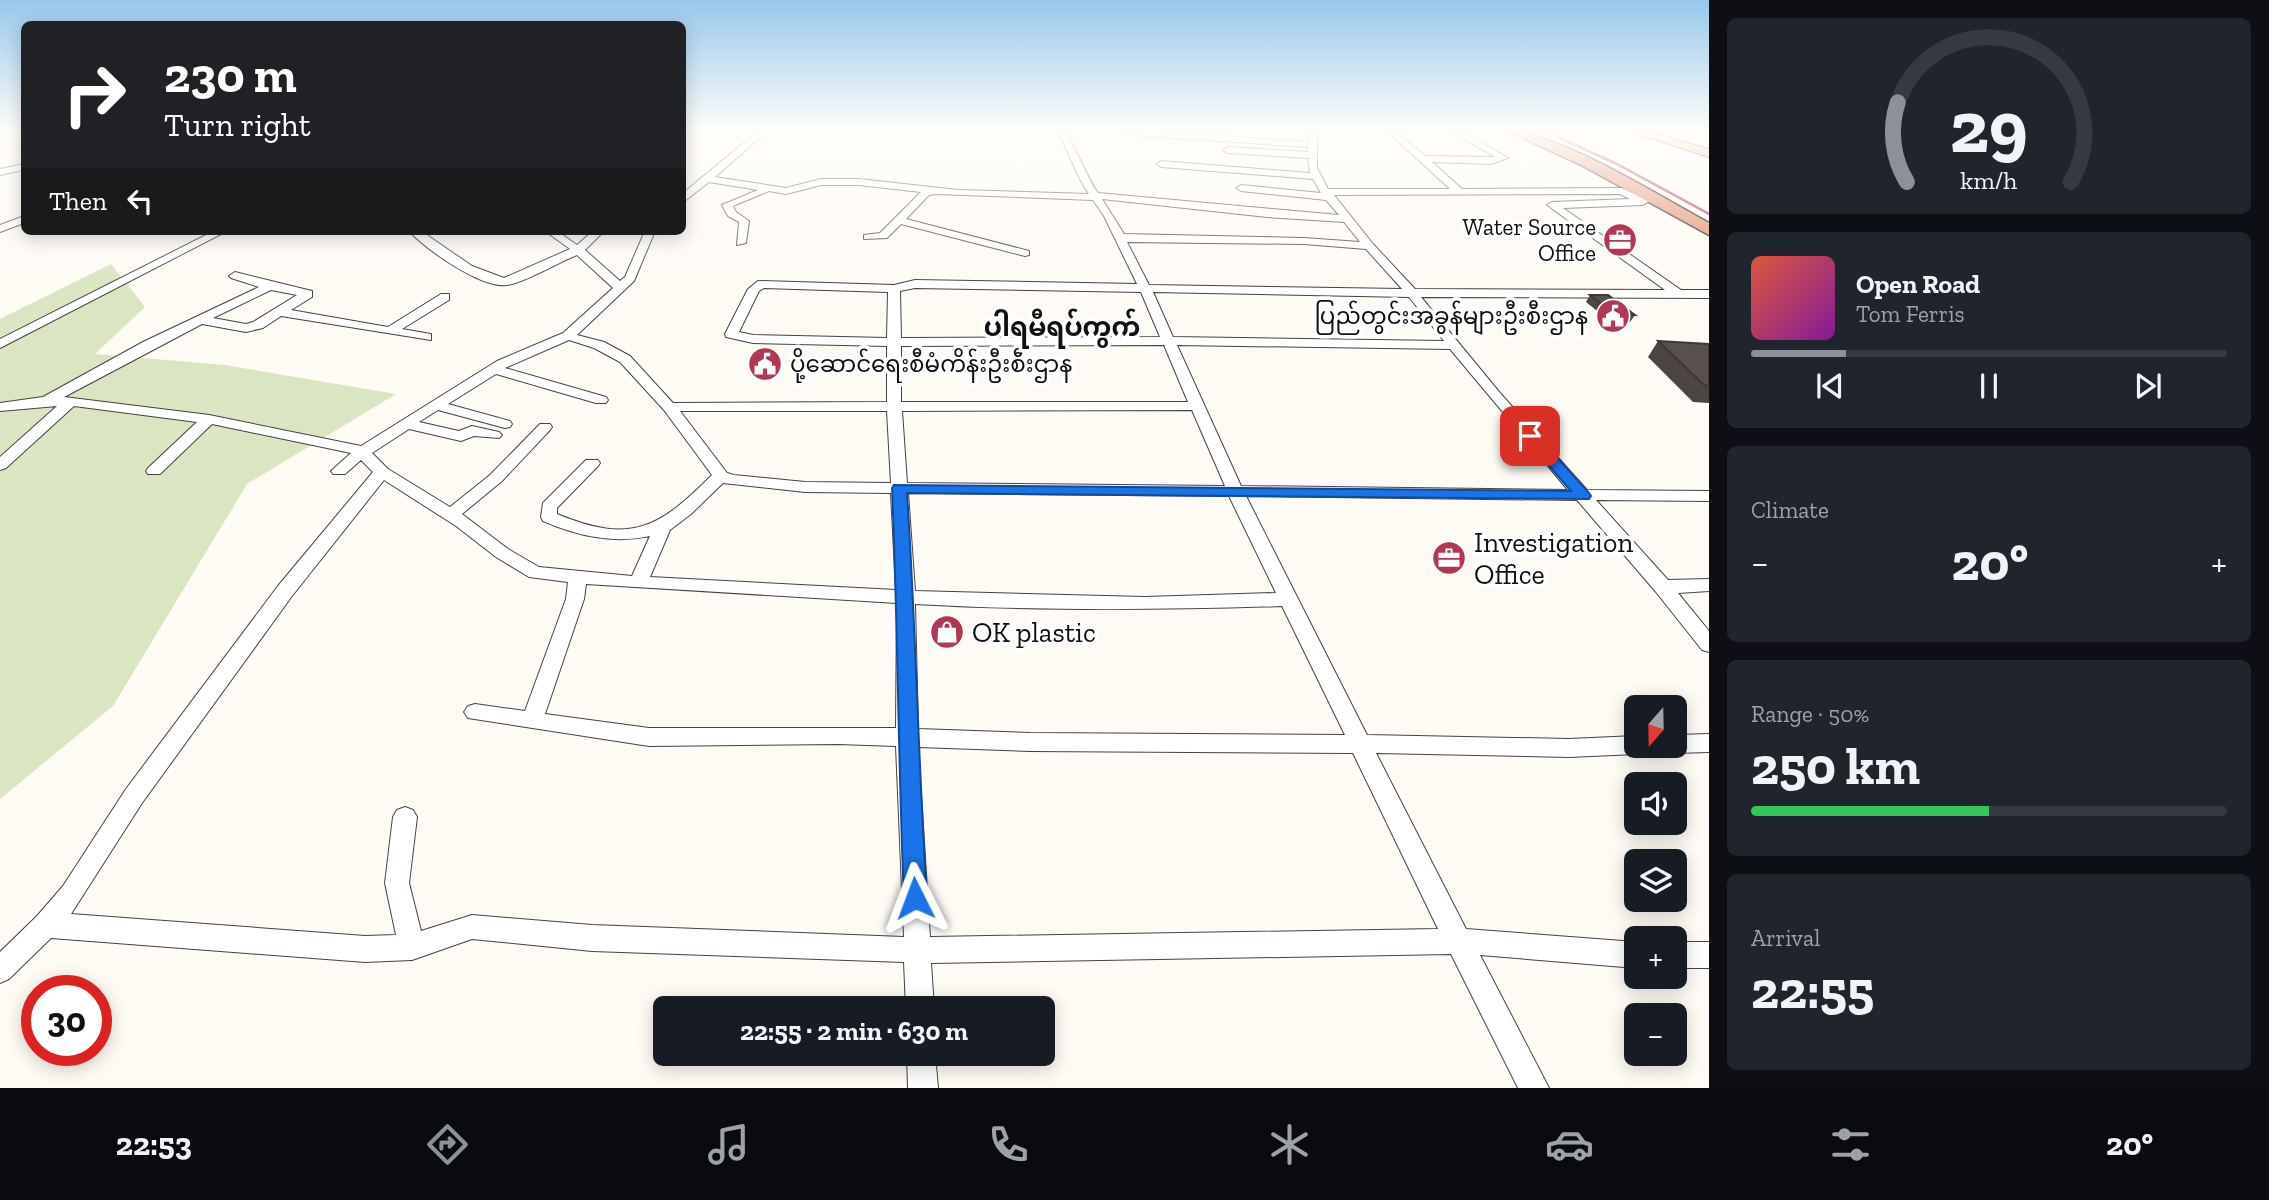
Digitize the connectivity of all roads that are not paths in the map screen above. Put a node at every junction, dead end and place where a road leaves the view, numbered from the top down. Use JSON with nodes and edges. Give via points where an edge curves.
{"nodes":[{"id":1,"x":703,"y":183,"type":"edge"},
{"id":2,"x":733,"y":183,"type":"edge"},
{"id":3,"x":819,"y":183,"type":"edge"},
{"id":4,"x":873,"y":183,"type":"edge"},
{"id":5,"x":1086,"y":183,"type":"edge"},
{"id":6,"x":1240,"y":183,"type":"edge"},
{"id":7,"x":1320,"y":183,"type":"edge"},
{"id":8,"x":1450,"y":183,"type":"edge"},
{"id":9,"x":1625,"y":183,"type":"edge"},
{"id":10,"x":1241,"y":188,"type":"junction"},
{"id":11,"x":774,"y":189,"type":"junction"},
{"id":12,"x":935,"y":191,"type":"junction"},
{"id":13,"x":1460,"y":192,"type":"junction"},
{"id":14,"x":1327,"y":195,"type":"junction"},
{"id":15,"x":686,"y":197,"type":"edge"},
{"id":16,"x":1096,"y":197,"type":"junction"},
{"id":17,"x":1660,"y":201,"type":"junction"},
{"id":18,"x":1643,"y":202,"type":"junction"},
{"id":19,"x":1239,"y":211,"type":"junction"},
{"id":20,"x":1347,"y":219,"type":"junction"},
{"id":21,"x":21,"y":220,"type":"edge"},
{"id":22,"x":899,"y":220,"type":"junction"},
{"id":23,"x":0,"y":229,"type":"edge"},
{"id":24,"x":1709,"y":230,"type":"edge"},
{"id":25,"x":214,"y":235,"type":"edge"},
{"id":26,"x":419,"y":235,"type":"edge"},
{"id":27,"x":556,"y":235,"type":"edge"},
{"id":28,"x":595,"y":235,"type":"edge"},
{"id":29,"x":648,"y":235,"type":"edge"},
{"id":30,"x":868,"y":237,"type":"dead end"},
{"id":31,"x":1119,"y":237,"type":"junction"},
{"id":32,"x":741,"y":243,"type":"dead end"},
{"id":33,"x":1369,"y":246,"type":"junction"},
{"id":34,"x":578,"y":250,"type":"junction"},
{"id":35,"x":1025,"y":253,"type":"dead end"},
{"id":36,"x":235,"y":276,"type":"dead end"},
{"id":37,"x":270,"y":286,"type":"junction"},
{"id":38,"x":1145,"y":288,"type":"junction"},
{"id":39,"x":622,"y":289,"type":"junction"},
{"id":40,"x":894,"y":289,"type":"junction"},
{"id":41,"x":1412,"y":293,"type":"junction"},
{"id":42,"x":1678,"y":294,"type":"junction"},
{"id":43,"x":1708,"y":295,"type":"edge"},
{"id":44,"x":445,"y":297,"type":"dead end"},
{"id":45,"x":280,"y":312,"type":"junction"},
{"id":46,"x":201,"y":320,"type":"junction"},
{"id":47,"x":393,"y":330,"type":"junction"},
{"id":48,"x":568,"y":336,"type":"junction"},
{"id":49,"x":426,"y":337,"type":"dead end"},
{"id":50,"x":1167,"y":341,"type":"junction"},
{"id":51,"x":893,"y":342,"type":"junction"},
{"id":52,"x":0,"y":344,"type":"edge"},
{"id":53,"x":1454,"y":345,"type":"junction"},
{"id":54,"x":494,"y":369,"type":"junction"},
{"id":55,"x":601,"y":400,"type":"dead end"},
{"id":56,"x":45,"y":401,"type":"junction"},
{"id":57,"x":70,"y":402,"type":"junction"},
{"id":58,"x":435,"y":405,"type":"junction"},
{"id":59,"x":894,"y":406,"type":"junction"},
{"id":60,"x":1196,"y":406,"type":"junction"},
{"id":61,"x":0,"y":407,"type":"edge"},
{"id":62,"x":669,"y":407,"type":"junction"},
{"id":63,"x":209,"y":419,"type":"junction"},
{"id":64,"x":406,"y":424,"type":"junction"},
{"id":65,"x":545,"y":428,"type":"dead end"},
{"id":66,"x":362,"y":452,"type":"junction"},
{"id":67,"x":592,"y":464,"type":"dead end"},
{"id":68,"x":0,"y":465,"type":"edge"},
{"id":69,"x":153,"y":471,"type":"dead end"},
{"id":70,"x":339,"y":471,"type":"dead end"},
{"id":71,"x":382,"y":472,"type":"junction"},
{"id":72,"x":721,"y":476,"type":"junction"},
{"id":73,"x":899,"y":488,"type":"junction"},
{"id":74,"x":1235,"y":491,"type":"junction"},
{"id":75,"x":1583,"y":496,"type":"junction"},
{"id":76,"x":1709,"y":496,"type":"edge"},
{"id":77,"x":451,"y":515,"type":"junction"},
{"id":78,"x":663,"y":527,"type":"junction"},
{"id":79,"x":578,"y":577,"type":"junction"},
{"id":80,"x":638,"y":583,"type":"junction"},
{"id":81,"x":1709,"y":585,"type":"edge"},
{"id":82,"x":1663,"y":587,"type":"junction"},
{"id":83,"x":906,"y":598,"type":"junction"},
{"id":84,"x":1290,"y":599,"type":"junction"},
{"id":85,"x":1709,"y":645,"type":"edge"},
{"id":86,"x":475,"y":712,"type":"dead end"},
{"id":87,"x":532,"y":721,"type":"junction"},
{"id":88,"x":907,"y":738,"type":"junction"},
{"id":89,"x":1359,"y":743,"type":"junction"},
{"id":90,"x":1709,"y":743,"type":"edge"},
{"id":91,"x":1687,"y":744,"type":"edge"},
{"id":92,"x":1624,"y":746,"type":"edge"},
{"id":93,"x":405,"y":817,"type":"dead end"},
{"id":94,"x":46,"y":925,"type":"junction"},
{"id":95,"x":1458,"y":942,"type":"junction"},
{"id":96,"x":412,"y":947,"type":"junction"},
{"id":97,"x":918,"y":950,"type":"junction"},
{"id":98,"x":1624,"y":954,"type":"edge"},
{"id":99,"x":1687,"y":955,"type":"edge"},
{"id":100,"x":1709,"y":955,"type":"edge"},
{"id":101,"x":0,"y":970,"type":"edge"},
{"id":102,"x":920,"y":996,"type":"edge"},
{"id":103,"x":922,"y":1066,"type":"edge"},
{"id":104,"x":923,"y":1088,"type":"edge"},
{"id":105,"x":1534,"y":1088,"type":"edge"}],
"edges":[{"from":1,"to":15,"type":"street"},
{"from":2,"to":11,"type":"street"},
{"from":3,"to":11,"type":"street","via":[[792,191]]},
{"from":4,"to":12,"type":"street"},
{"from":5,"to":16,"type":"street"},
{"from":6,"to":10,"type":"street"},
{"from":7,"to":14,"type":"street"},
{"from":8,"to":13,"type":"street"},
{"from":9,"to":17,"type":"highway"},
{"from":10,"to":14,"type":"street"},
{"from":10,"to":19,"type":"street"},
{"from":11,"to":32,"type":"street","via":[[727,205],[744,221]]},
{"from":12,"to":16,"type":"street"},
{"from":12,"to":22,"type":"street","via":[[926,192]]},
{"from":13,"to":14,"type":"street"},
{"from":13,"to":18,"type":"street","via":[[1622,191]]},
{"from":14,"to":20,"type":"street"},
{"from":16,"to":19,"type":"street"},
{"from":16,"to":31,"type":"street"},
{"from":17,"to":18,"type":"street"},
{"from":17,"to":24,"type":"highway"},
{"from":18,"to":42,"type":"street","via":[[1552,205]]},
{"from":19,"to":20,"type":"street"},
{"from":20,"to":33,"type":"street"},
{"from":21,"to":23,"type":"street"},
{"from":22,"to":30,"type":"street","via":[[880,237]]},
{"from":22,"to":35,"type":"street"},
{"from":25,"to":52,"type":"street"},
{"from":26,"to":34,"type":"street","via":[[501,282]]},
{"from":27,"to":34,"type":"street"},
{"from":28,"to":34,"type":"street"},
{"from":29,"to":39,"type":"street"},
{"from":31,"to":33,"type":"street"},
{"from":31,"to":38,"type":"street"},
{"from":33,"to":41,"type":"street"},
{"from":34,"to":39,"type":"street"},
{"from":36,"to":37,"type":"street"},
{"from":37,"to":45,"type":"street","via":[[308,294]]},
{"from":37,"to":46,"type":"street"},
{"from":38,"to":40,"type":"street","via":[[915,284]]},
{"from":38,"to":41,"type":"street"},
{"from":38,"to":50,"type":"street"},
{"from":39,"to":48,"type":"street"},
{"from":40,"to":51,"type":"street"},
{"from":40,"to":51,"type":"street","via":[[762,284],[754,289],[731,334],[753,339]]},
{"from":41,"to":42,"type":"street"},
{"from":41,"to":53,"type":"street"},
{"from":42,"to":43,"type":"street"},
{"from":44,"to":47,"type":"street"},
{"from":45,"to":46,"type":"street","via":[[246,328]]},
{"from":45,"to":47,"type":"street"},
{"from":46,"to":56,"type":"street"},
{"from":47,"to":49,"type":"street"},
{"from":48,"to":54,"type":"street"},
{"from":48,"to":62,"type":"street","via":[[600,345],[625,359]]},
{"from":50,"to":51,"type":"street"},
{"from":50,"to":53,"type":"street"},
{"from":50,"to":60,"type":"street"},
{"from":51,"to":59,"type":"street"},
{"from":53,"to":75,"type":"street"},
{"from":54,"to":55,"type":"street"},
{"from":54,"to":58,"type":"street"},
{"from":56,"to":57,"type":"street"},
{"from":56,"to":61,"type":"street"},
{"from":57,"to":63,"type":"street"},
{"from":57,"to":68,"type":"street"},
{"from":58,"to":64,"type":"street"},
{"from":58,"to":64,"type":"street","via":[[500,430],[461,436]]},
{"from":59,"to":60,"type":"street"},
{"from":59,"to":62,"type":"street"},
{"from":59,"to":73,"type":"street"},
{"from":60,"to":74,"type":"street"},
{"from":62,"to":72,"type":"street"},
{"from":63,"to":66,"type":"street"},
{"from":63,"to":69,"type":"street"},
{"from":64,"to":66,"type":"street"},
{"from":65,"to":77,"type":"street"},
{"from":66,"to":70,"type":"street"},
{"from":66,"to":71,"type":"street"},
{"from":67,"to":78,"type":"street","via":[[549,507],[549,517],[603,534]]},
{"from":71,"to":77,"type":"street"},
{"from":71,"to":94,"type":"street","via":[[277,602]]},
{"from":72,"to":73,"type":"street","via":[[805,487]]},
{"from":72,"to":78,"type":"street"},
{"from":73,"to":74,"type":"street"},
{"from":73,"to":83,"type":"street"},
{"from":74,"to":75,"type":"street"},
{"from":74,"to":84,"type":"street"},
{"from":75,"to":76,"type":"street"},
{"from":75,"to":82,"type":"street"},
{"from":77,"to":79,"type":"street","via":[[535,573]]},
{"from":78,"to":80,"type":"street"},
{"from":79,"to":80,"type":"street"},
{"from":79,"to":87,"type":"street","via":[[575,599]]},
{"from":80,"to":83,"type":"street"},
{"from":81,"to":82,"type":"street"},
{"from":82,"to":85,"type":"street"},
{"from":83,"to":84,"type":"street","via":[[1145,604]]},
{"from":83,"to":88,"type":"street"},
{"from":84,"to":89,"type":"street"},
{"from":86,"to":87,"type":"street"},
{"from":87,"to":88,"type":"street","via":[[649,737]]},
{"from":88,"to":89,"type":"street"},
{"from":88,"to":97,"type":"street"},
{"from":89,"to":92,"type":"street"},
{"from":89,"to":95,"type":"street"},
{"from":90,"to":91,"type":"street"},
{"from":93,"to":96,"type":"street","via":[[397,883]]},
{"from":94,"to":96,"type":"street","via":[[365,948]]},
{"from":94,"to":101,"type":"street"},
{"from":95,"to":97,"type":"street"},
{"from":95,"to":98,"type":"street"},
{"from":95,"to":105,"type":"street"},
{"from":96,"to":97,"type":"street","via":[[472,927],[592,938]]},
{"from":97,"to":102,"type":"street"},
{"from":99,"to":100,"type":"street"},
{"from":103,"to":104,"type":"street"}]}
